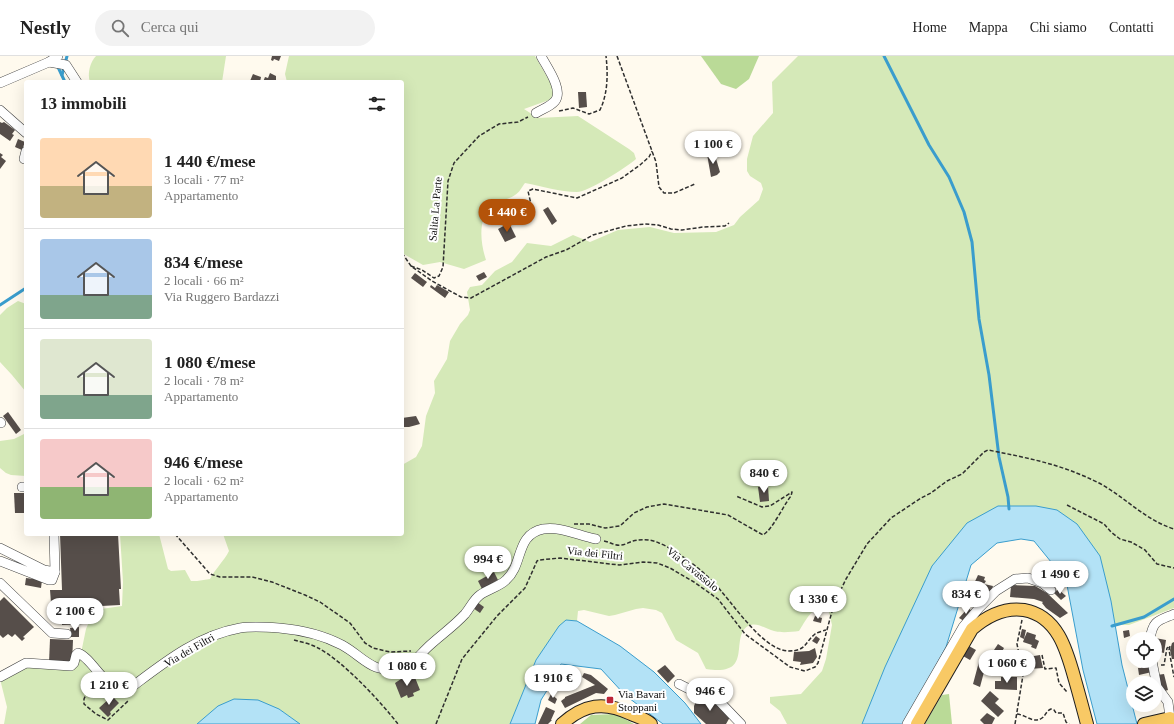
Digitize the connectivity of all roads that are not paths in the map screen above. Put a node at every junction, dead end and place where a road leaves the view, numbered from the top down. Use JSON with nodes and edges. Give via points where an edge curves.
{"nodes":[{"id":1,"x":58,"y":56,"type":"edge"},
{"id":2,"x":541,"y":56,"type":"edge"},
{"id":3,"x":49,"y":62,"type":"junction"},
{"id":4,"x":76,"y":80,"type":"edge"},
{"id":5,"x":0,"y":83,"type":"edge"},
{"id":6,"x":0,"y":110,"type":"edge"},
{"id":7,"x":536,"y":113,"type":"road end"},
{"id":8,"x":24,"y":131,"type":"edge"},
{"id":9,"x":54,"y":536,"type":"edge"},
{"id":10,"x":596,"y":539,"type":"road end"},
{"id":11,"x":0,"y":548,"type":"edge"},
{"id":12,"x":0,"y":561,"type":"edge"},
{"id":13,"x":55,"y":572,"type":"junction"},
{"id":14,"x":0,"y":583,"type":"edge"},
{"id":15,"x":1051,"y":590,"type":"dead end"},
{"id":16,"x":1174,"y":614,"type":"edge"},
{"id":17,"x":1152,"y":632,"type":"edge"},
{"id":18,"x":67,"y":634,"type":"dead end"},
{"id":19,"x":1154,"y":668,"type":"edge"},
{"id":20,"x":0,"y":677,"type":"edge"},
{"id":21,"x":679,"y":684,"type":"dead end"},
{"id":22,"x":1170,"y":719,"type":"edge"},
{"id":23,"x":562,"y":724,"type":"edge"},
{"id":24,"x":651,"y":724,"type":"edge"},
{"id":25,"x":741,"y":724,"type":"edge"},
{"id":26,"x":907,"y":724,"type":"edge"},
{"id":27,"x":917,"y":724,"type":"edge"},
{"id":28,"x":1087,"y":724,"type":"edge"},
{"id":29,"x":1144,"y":724,"type":"edge"}],
"edges":[{"from":1,"to":3,"type":"street"},
{"from":2,"to":7,"type":"street","via":[[556,83],[558,92],[554,103]]},
{"from":3,"to":4,"type":"street","via":[[66,65]]},
{"from":3,"to":5,"type":"street"},
{"from":6,"to":8,"type":"street"},
{"from":9,"to":13,"type":"street"},
{"from":10,"to":20,"type":"street","via":[[560,529],[543,529],[529,535],[515,569],[506,580],[479,596],[456,624],[424,650],[417,659],[401,668],[377,668],[323,635],[299,629],[241,628],[217,634],[187,648],[125,692],[115,688],[78,653],[71,666],[26,663]]},
{"from":11,"to":13,"type":"street","via":[[44,570]]},
{"from":12,"to":13,"type":"street","via":[[49,580],[52,580]]},
{"from":14,"to":18,"type":"street","via":[[52,633]]},
{"from":15,"to":26,"type":"street","via":[[1042,583],[1028,578],[1015,579],[996,591],[963,627]]},
{"from":16,"to":17,"type":"street","via":[[1157,622]]},
{"from":19,"to":22,"type":"street","via":[[1157,687],[1168,702]]},
{"from":21,"to":25,"type":"street","via":[[703,691],[719,701]]},
{"from":22,"to":29,"type":"main road"},
{"from":23,"to":24,"type":"main road","via":[[574,714],[595,706],[607,705],[620,708]]},
{"from":27,"to":28,"type":"main road","via":[[972,629],[985,618],[1006,610],[1020,609],[1045,618],[1053,626],[1066,649]]}]}
